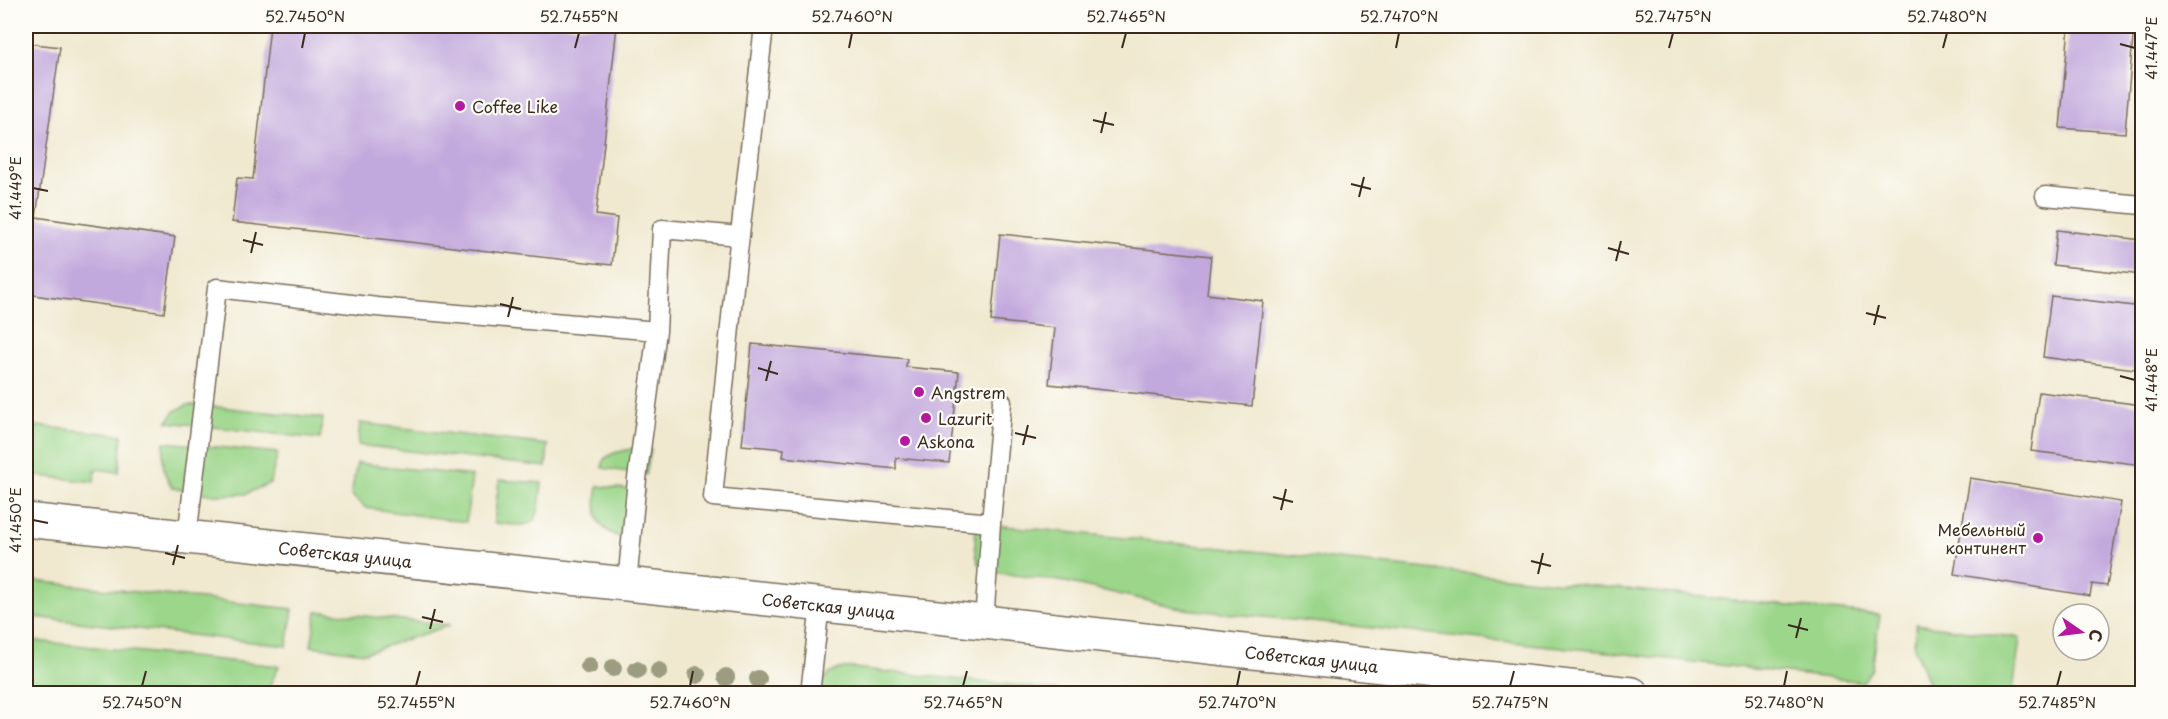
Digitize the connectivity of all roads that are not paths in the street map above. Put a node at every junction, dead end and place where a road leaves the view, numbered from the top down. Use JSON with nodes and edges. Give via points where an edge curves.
{"nodes":[{"id":1,"x":764,"y":26,"type":"edge"},
{"id":2,"x":2045,"y":196,"type":"dead end"},
{"id":3,"x":2142,"y":205,"type":"edge"},
{"id":4,"x":740,"y":236,"type":"junction"},
{"id":5,"x":657,"y":331,"type":"junction"},
{"id":6,"x":1002,"y":402,"type":"dead end"},
{"id":7,"x":26,"y":520,"type":"edge"},
{"id":8,"x":991,"y":524,"type":"junction"},
{"id":9,"x":187,"y":537,"type":"junction"},
{"id":10,"x":627,"y":584,"type":"junction"},
{"id":11,"x":820,"y":604,"type":"junction"},
{"id":12,"x":984,"y":622,"type":"junction"},
{"id":13,"x":810,"y":693,"type":"edge"},
{"id":14,"x":1632,"y":693,"type":"edge"}],
"edges":[{"from":1,"to":4,"type":"lane"},
{"from":2,"to":3,"type":"lane"},
{"from":4,"to":5,"type":"lane","via":[[662,229]]},
{"from":4,"to":8,"type":"lane","via":[[713,497]]},
{"from":5,"to":9,"type":"lane","via":[[377,307],[217,288]]},
{"from":5,"to":10,"type":"lane"},
{"from":6,"to":8,"type":"lane"},
{"from":7,"to":9,"type":"main road","name":"Советская улица"},
{"from":8,"to":12,"type":"lane"},
{"from":9,"to":10,"type":"main road","name":"Советская улица"},
{"from":10,"to":11,"type":"main road","name":"Советская улица"},
{"from":11,"to":12,"type":"main road","name":"Советская улица"},
{"from":11,"to":13,"type":"lane"},
{"from":12,"to":14,"type":"main road","name":"Советская улица"}]}
